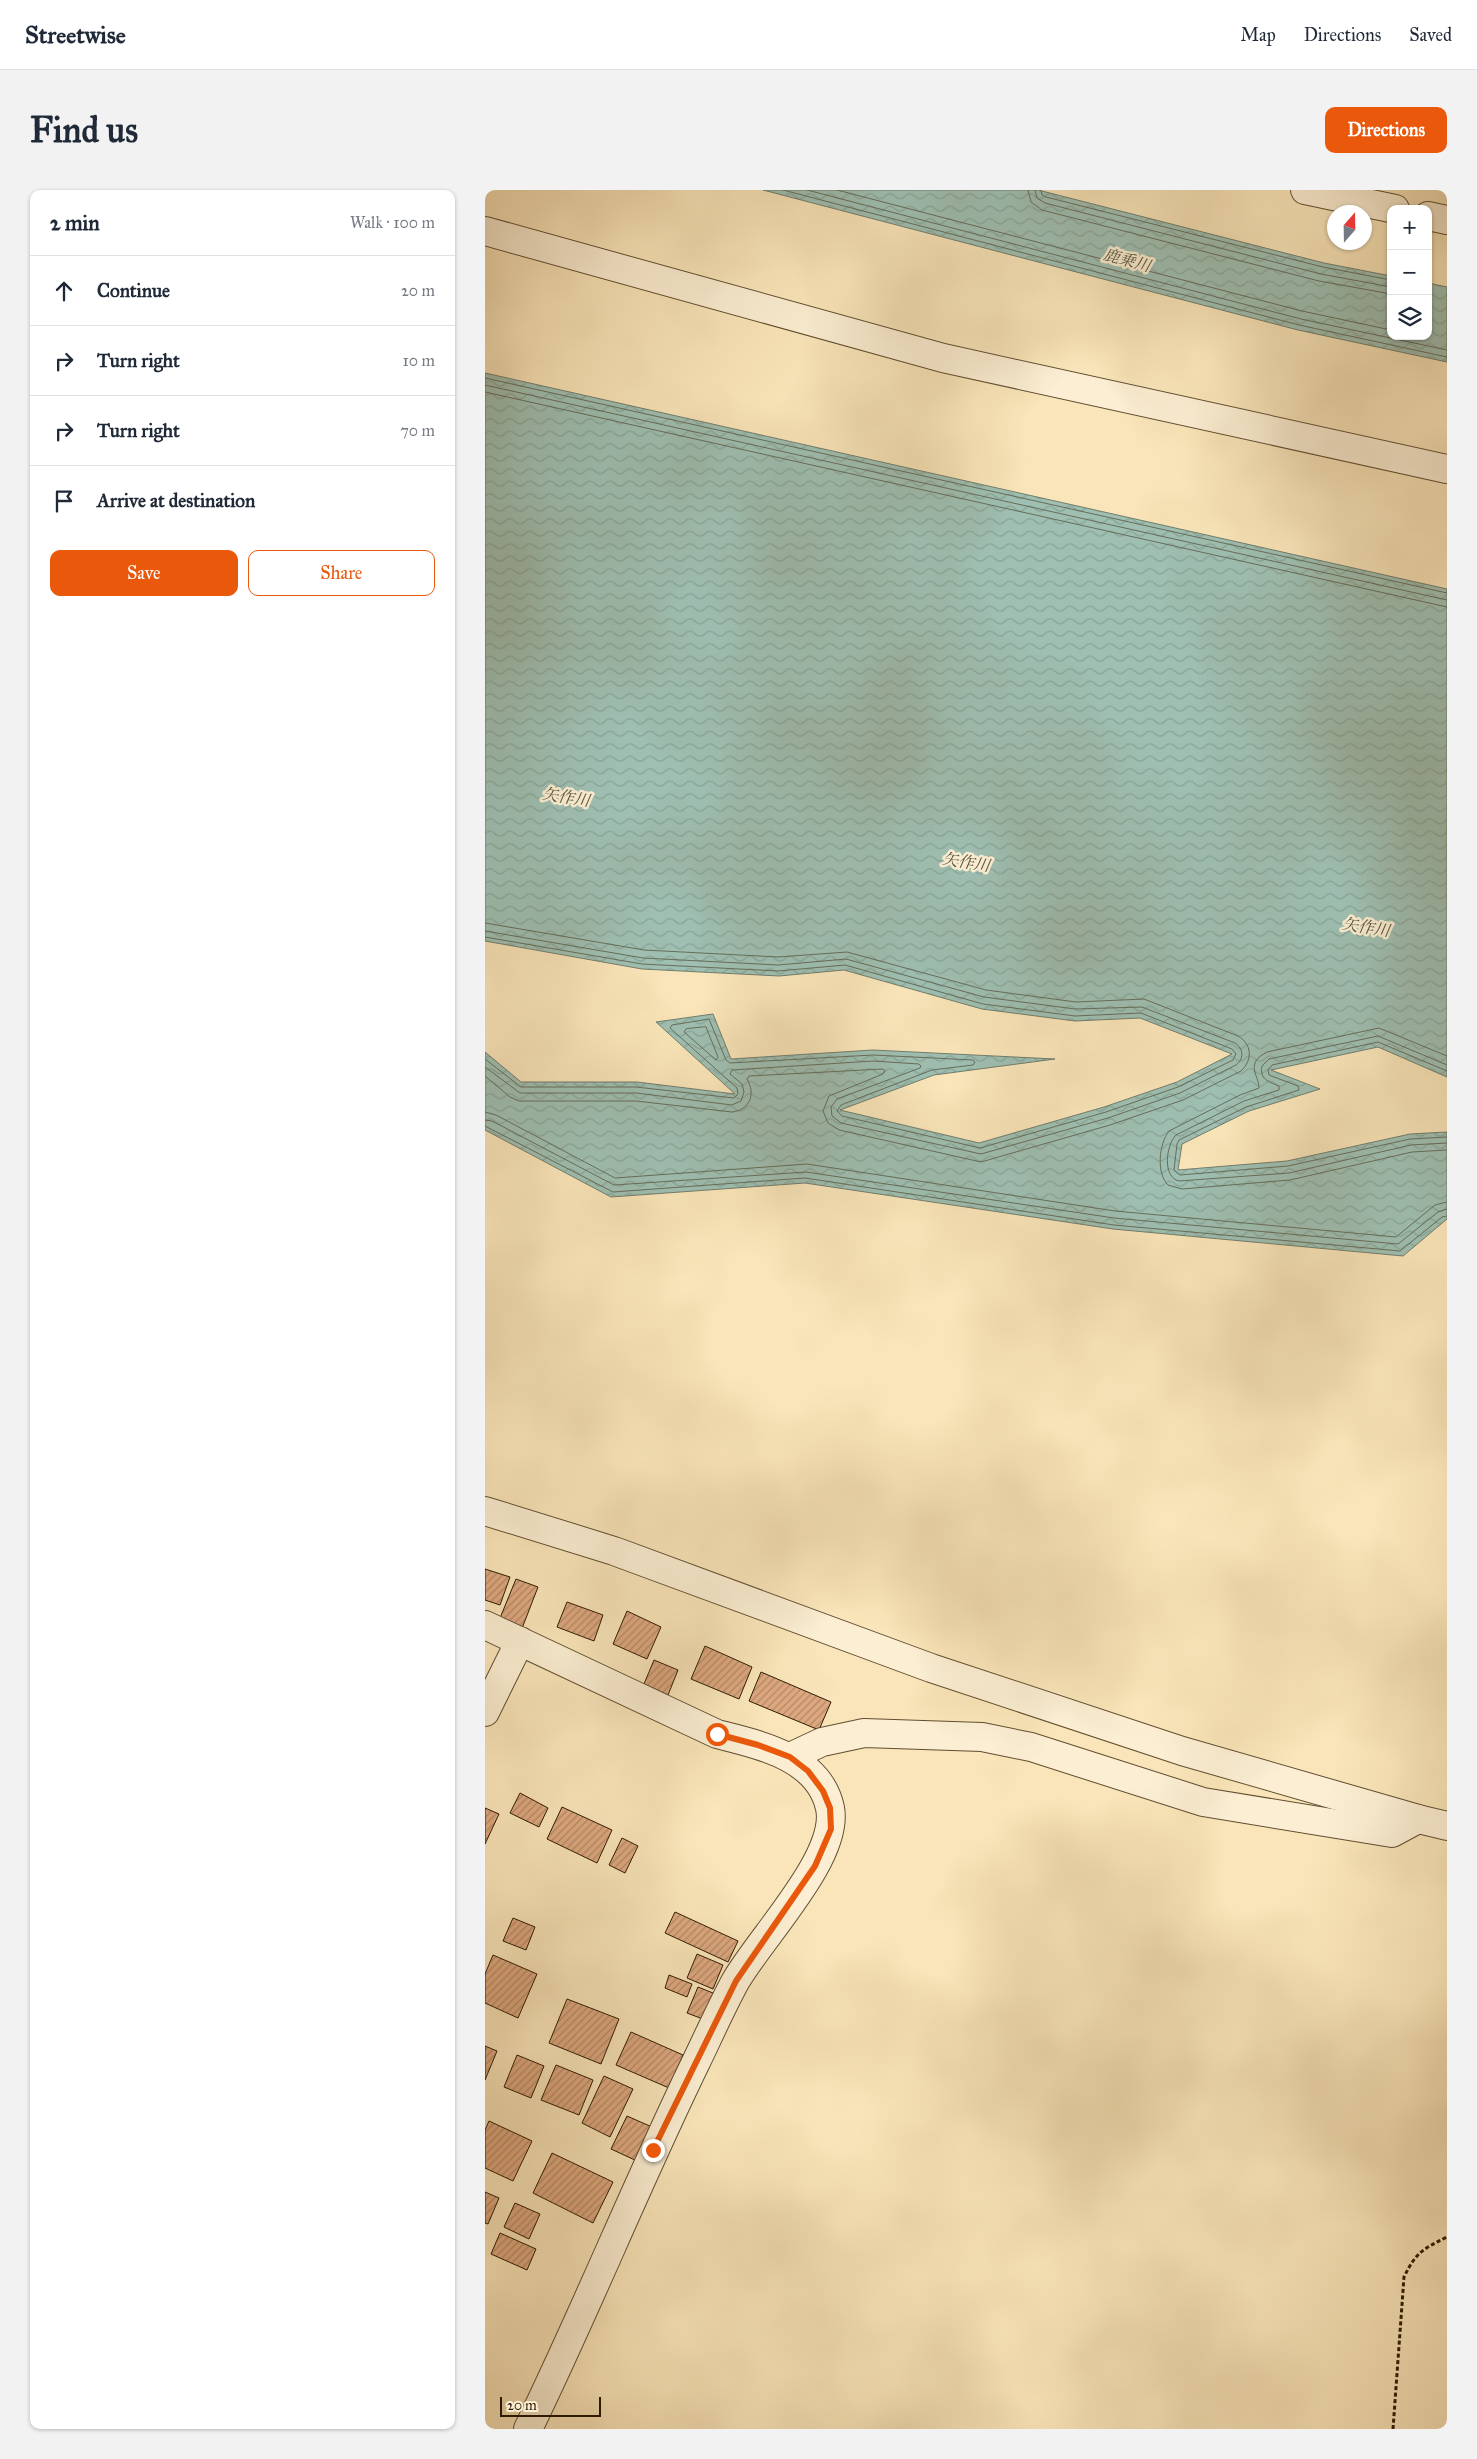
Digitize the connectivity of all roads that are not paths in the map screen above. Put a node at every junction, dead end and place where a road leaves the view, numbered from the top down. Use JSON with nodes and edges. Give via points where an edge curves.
{"nodes":[{"id":1,"x":1305,"y":190,"type":"edge"},
{"id":2,"x":1387,"y":207,"type":"edge"},
{"id":3,"x":1432,"y":217,"type":"edge"},
{"id":4,"x":1447,"y":220,"type":"edge"},
{"id":5,"x":485,"y":231,"type":"edge"},
{"id":6,"x":1447,"y":469,"type":"edge"},
{"id":7,"x":485,"y":1511,"type":"edge"},
{"id":8,"x":485,"y":1625,"type":"edge"},
{"id":9,"x":520,"y":1640,"type":"junction"},
{"id":10,"x":485,"y":1712,"type":"edge"},
{"id":11,"x":790,"y":1757,"type":"junction"},
{"id":12,"x":1418,"y":1819,"type":"junction"},
{"id":13,"x":1447,"y":1826,"type":"edge"},
{"id":14,"x":528,"y":2429,"type":"edge"}],
"edges":[{"from":1,"to":2,"type":"street"},
{"from":3,"to":4,"type":"street"},
{"from":5,"to":6,"type":"street","via":[[943,358]]},
{"from":7,"to":12,"type":"street","via":[[614,1551],[931,1668],[1182,1751]]},
{"from":8,"to":9,"type":"street"},
{"from":9,"to":10,"type":"street"},
{"from":9,"to":11,"type":"street","via":[[717,1734]]},
{"from":11,"to":12,"type":"street","via":[[822,1742],[864,1733],[982,1737],[1031,1747],[1203,1802],[1392,1833]]},
{"from":11,"to":14,"type":"street","via":[[808,1771],[823,1791],[830,1808],[831,1829],[823,1851],[736,1981],[653,2150]]},
{"from":12,"to":13,"type":"street"}]}
